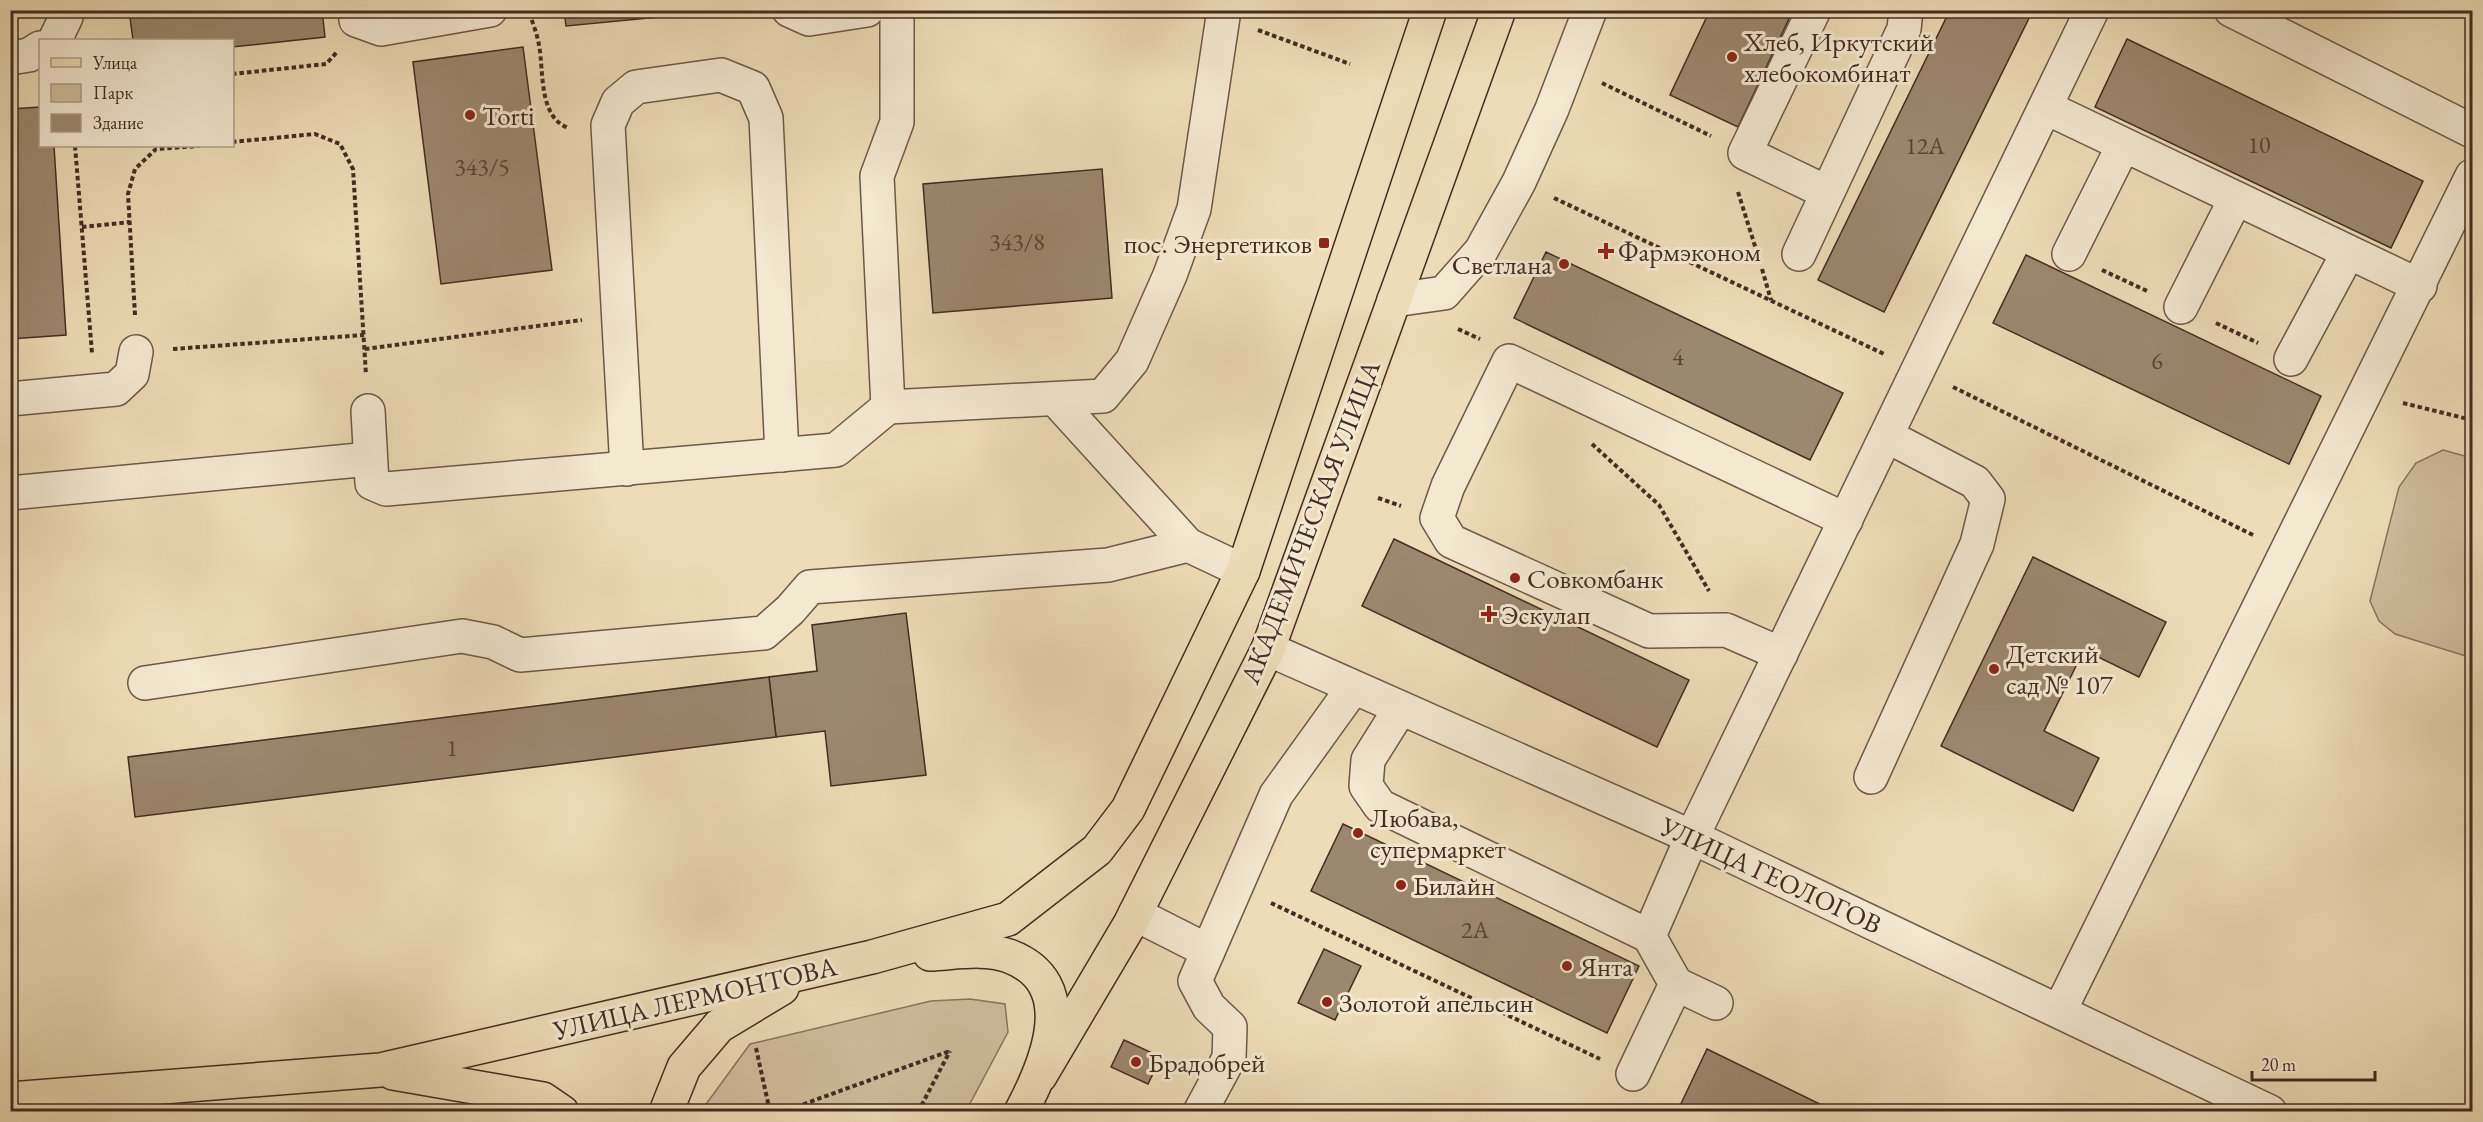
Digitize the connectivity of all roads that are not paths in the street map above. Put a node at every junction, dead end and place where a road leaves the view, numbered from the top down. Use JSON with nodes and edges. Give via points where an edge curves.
{"nodes":[{"id":1,"x":65,"y":10,"type":"edge"},
{"id":2,"x":490,"y":10,"type":"edge"},
{"id":3,"x":789,"y":10,"type":"edge"},
{"id":4,"x":867,"y":10,"type":"edge"},
{"id":5,"x":897,"y":10,"type":"edge"},
{"id":6,"x":1430,"y":10,"type":"edge"},
{"id":7,"x":1499,"y":10,"type":"edge"},
{"id":8,"x":1590,"y":10,"type":"edge"},
{"id":9,"x":1814,"y":10,"type":"edge"},
{"id":10,"x":1906,"y":10,"type":"edge"},
{"id":11,"x":2092,"y":10,"type":"edge"},
{"id":12,"x":2231,"y":10,"type":"edge"},
{"id":13,"x":1223,"y":13,"type":"edge"},
{"id":14,"x":358,"y":16,"type":"edge"},
{"id":15,"x":55,"y":39,"type":"edge"},
{"id":16,"x":39,"y":49,"type":"edge"},
{"id":17,"x":10,"y":58,"type":"edge"},
{"id":18,"x":2046,"y":108,"type":"junction"},
{"id":19,"x":2472,"y":131,"type":"edge"},
{"id":20,"x":2123,"y":146,"type":"junction"},
{"id":21,"x":2472,"y":176,"type":"edge"},
{"id":22,"x":1826,"y":192,"type":"junction"},
{"id":23,"x":2235,"y":200,"type":"junction"},
{"id":24,"x":2348,"y":253,"type":"junction"},
{"id":25,"x":1799,"y":254,"type":"dead end"},
{"id":26,"x":2069,"y":254,"type":"dead end"},
{"id":27,"x":2420,"y":286,"type":"junction"},
{"id":28,"x":1394,"y":300,"type":"junction"},
{"id":29,"x":2181,"y":307,"type":"dead end"},
{"id":30,"x":136,"y":352,"type":"road end"},
{"id":31,"x":2291,"y":359,"type":"dead end"},
{"id":32,"x":10,"y":399,"type":"edge"},
{"id":33,"x":1056,"y":400,"type":"junction"},
{"id":34,"x":888,"y":407,"type":"junction"},
{"id":35,"x":369,"y":411,"type":"road end"},
{"id":36,"x":1887,"y":436,"type":"junction"},
{"id":37,"x":782,"y":455,"type":"junction"},
{"id":38,"x":370,"y":459,"type":"junction"},
{"id":39,"x":627,"y":469,"type":"junction"},
{"id":40,"x":10,"y":493,"type":"edge"},
{"id":41,"x":1846,"y":520,"type":"junction"},
{"id":42,"x":1188,"y":545,"type":"junction"},
{"id":43,"x":1243,"y":572,"type":"junction"},
{"id":44,"x":1268,"y":650,"type":"junction"},
{"id":45,"x":1781,"y":654,"type":"junction"},
{"id":46,"x":145,"y":683,"type":"dead end"},
{"id":47,"x":1353,"y":688,"type":"junction"},
{"id":48,"x":1400,"y":709,"type":"junction"},
{"id":49,"x":1871,"y":777,"type":"dead end"},
{"id":50,"x":1692,"y":837,"type":"junction"},
{"id":51,"x":1135,"y":914,"type":"junction"},
{"id":52,"x":1649,"y":936,"type":"junction"},
{"id":53,"x":1208,"y":951,"type":"junction"},
{"id":54,"x":872,"y":957,"type":"junction"},
{"id":55,"x":1676,"y":984,"type":"junction"},
{"id":56,"x":1716,"y":1004,"type":"dead end"},
{"id":57,"x":2060,"y":1010,"type":"junction"},
{"id":58,"x":380,"y":1070,"type":"junction"},
{"id":59,"x":1633,"y":1074,"type":"road end"},
{"id":60,"x":1040,"y":1076,"type":"junction"},
{"id":61,"x":10,"y":1099,"type":"edge"},
{"id":62,"x":562,"y":1112,"type":"edge"},
{"id":63,"x":666,"y":1112,"type":"edge"},
{"id":64,"x":1021,"y":1112,"type":"edge"},
{"id":65,"x":1200,"y":1112,"type":"edge"},
{"id":66,"x":2270,"y":1112,"type":"edge"}],
"edges":[{"from":1,"to":15,"type":"street","via":[[66,17]]},
{"from":2,"to":14,"type":"street","via":[[381,30]]},
{"from":3,"to":4,"type":"street","via":[[809,19]]},
{"from":5,"to":34,"type":"street","via":[[897,122],[877,176]]},
{"from":6,"to":43,"type":"main road"},
{"from":7,"to":28,"type":"main road","name":"АКАДЕМИЧЕСКАЯ УЛИЦА"},
{"from":8,"to":28,"type":"street","via":[[1519,182],[1481,251],[1444,293]]},
{"from":9,"to":22,"type":"street","via":[[1745,153]]},
{"from":10,"to":22,"type":"street","via":[[1904,29]]},
{"from":11,"to":18,"type":"street"},
{"from":12,"to":19,"type":"street"},
{"from":13,"to":33,"type":"street","via":[[1194,209],[1170,275],[1132,361],[1103,396]]},
{"from":16,"to":17,"type":"street"},
{"from":18,"to":20,"type":"street"},
{"from":18,"to":36,"type":"street"},
{"from":20,"to":23,"type":"street"},
{"from":20,"to":26,"type":"street"},
{"from":21,"to":27,"type":"street"},
{"from":22,"to":25,"type":"street"},
{"from":23,"to":24,"type":"street"},
{"from":23,"to":29,"type":"street"},
{"from":24,"to":27,"type":"street"},
{"from":24,"to":31,"type":"street"},
{"from":27,"to":57,"type":"street"},
{"from":28,"to":44,"type":"main road","name":"АКАДЕМИЧЕСКАЯ УЛИЦА"},
{"from":30,"to":32,"type":"street","via":[[132,374],[116,389]]},
{"from":33,"to":34,"type":"street"},
{"from":33,"to":42,"type":"street"},
{"from":34,"to":37,"type":"street","via":[[836,450]]},
{"from":35,"to":38,"type":"street"},
{"from":36,"to":41,"type":"street"},
{"from":36,"to":49,"type":"street","via":[[1975,482],[1988,499],[1977,544]]},
{"from":37,"to":39,"type":"street"},
{"from":37,"to":39,"type":"street","via":[[766,118],[753,87],[721,75],[636,87],[618,102],[608,125]]},
{"from":38,"to":39,"type":"street","via":[[372,483],[386,489]]},
{"from":38,"to":40,"type":"street"},
{"from":41,"to":45,"type":"street"},
{"from":41,"to":45,"type":"street","via":[[1509,361],[1448,486],[1437,518],[1451,541],[1648,631],[1726,630]]},
{"from":42,"to":43,"type":"street"},
{"from":42,"to":46,"type":"street","via":[[1108,565],[810,587],[764,633],[520,655],[493,642],[462,636]]},
{"from":43,"to":54,"type":"main road","name":"УЛИЦА ЛЕРМОНТОВА","via":[[1128,809],[1097,850],[1008,919]]},
{"from":44,"to":47,"type":"street","name":"УЛИЦА ГЕОЛОГОВ"},
{"from":44,"to":51,"type":"main road","name":"АКАДЕМИЧЕСКАЯ УЛИЦА"},
{"from":45,"to":50,"type":"street"},
{"from":47,"to":48,"type":"street","name":"УЛИЦА ГЕОЛОГОВ"},
{"from":47,"to":53,"type":"street","via":[[1276,795]]},
{"from":48,"to":50,"type":"street","name":"УЛИЦА ГЕОЛОГОВ"},
{"from":48,"to":52,"type":"street","via":[[1368,760],[1366,786],[1380,806]]},
{"from":50,"to":52,"type":"street"},
{"from":50,"to":57,"type":"street","name":"УЛИЦА ГЕОЛОГОВ"},
{"from":51,"to":53,"type":"street"},
{"from":51,"to":60,"type":"main road","name":"АКАДЕМИЧЕСКАЯ УЛИЦА"},
{"from":52,"to":55,"type":"street"},
{"from":53,"to":65,"type":"street","via":[[1195,981],[1209,1007],[1230,1027],[1229,1058]]},
{"from":54,"to":58,"type":"main road","name":"УЛИЦА ЛЕРМОНТОВА"},
{"from":54,"to":60,"type":"main road","via":[[981,952],[1008,956],[1032,970],[1049,991],[1054,1020]]},
{"from":54,"to":63,"type":"main road","via":[[772,991],[719,1026],[684,1067]]},
{"from":55,"to":56,"type":"street"},
{"from":55,"to":59,"type":"street"},
{"from":57,"to":66,"type":"street","name":"УЛИЦА ГЕОЛОГОВ"},
{"from":58,"to":61,"type":"main road","name":"УЛИЦА ЛЕРМОНТОВА"},
{"from":58,"to":62,"type":"main road","name":"УЛИЦА ЛЕРМОНТОВА","via":[[543,1099]]},
{"from":60,"to":64,"type":"main road"}]}
